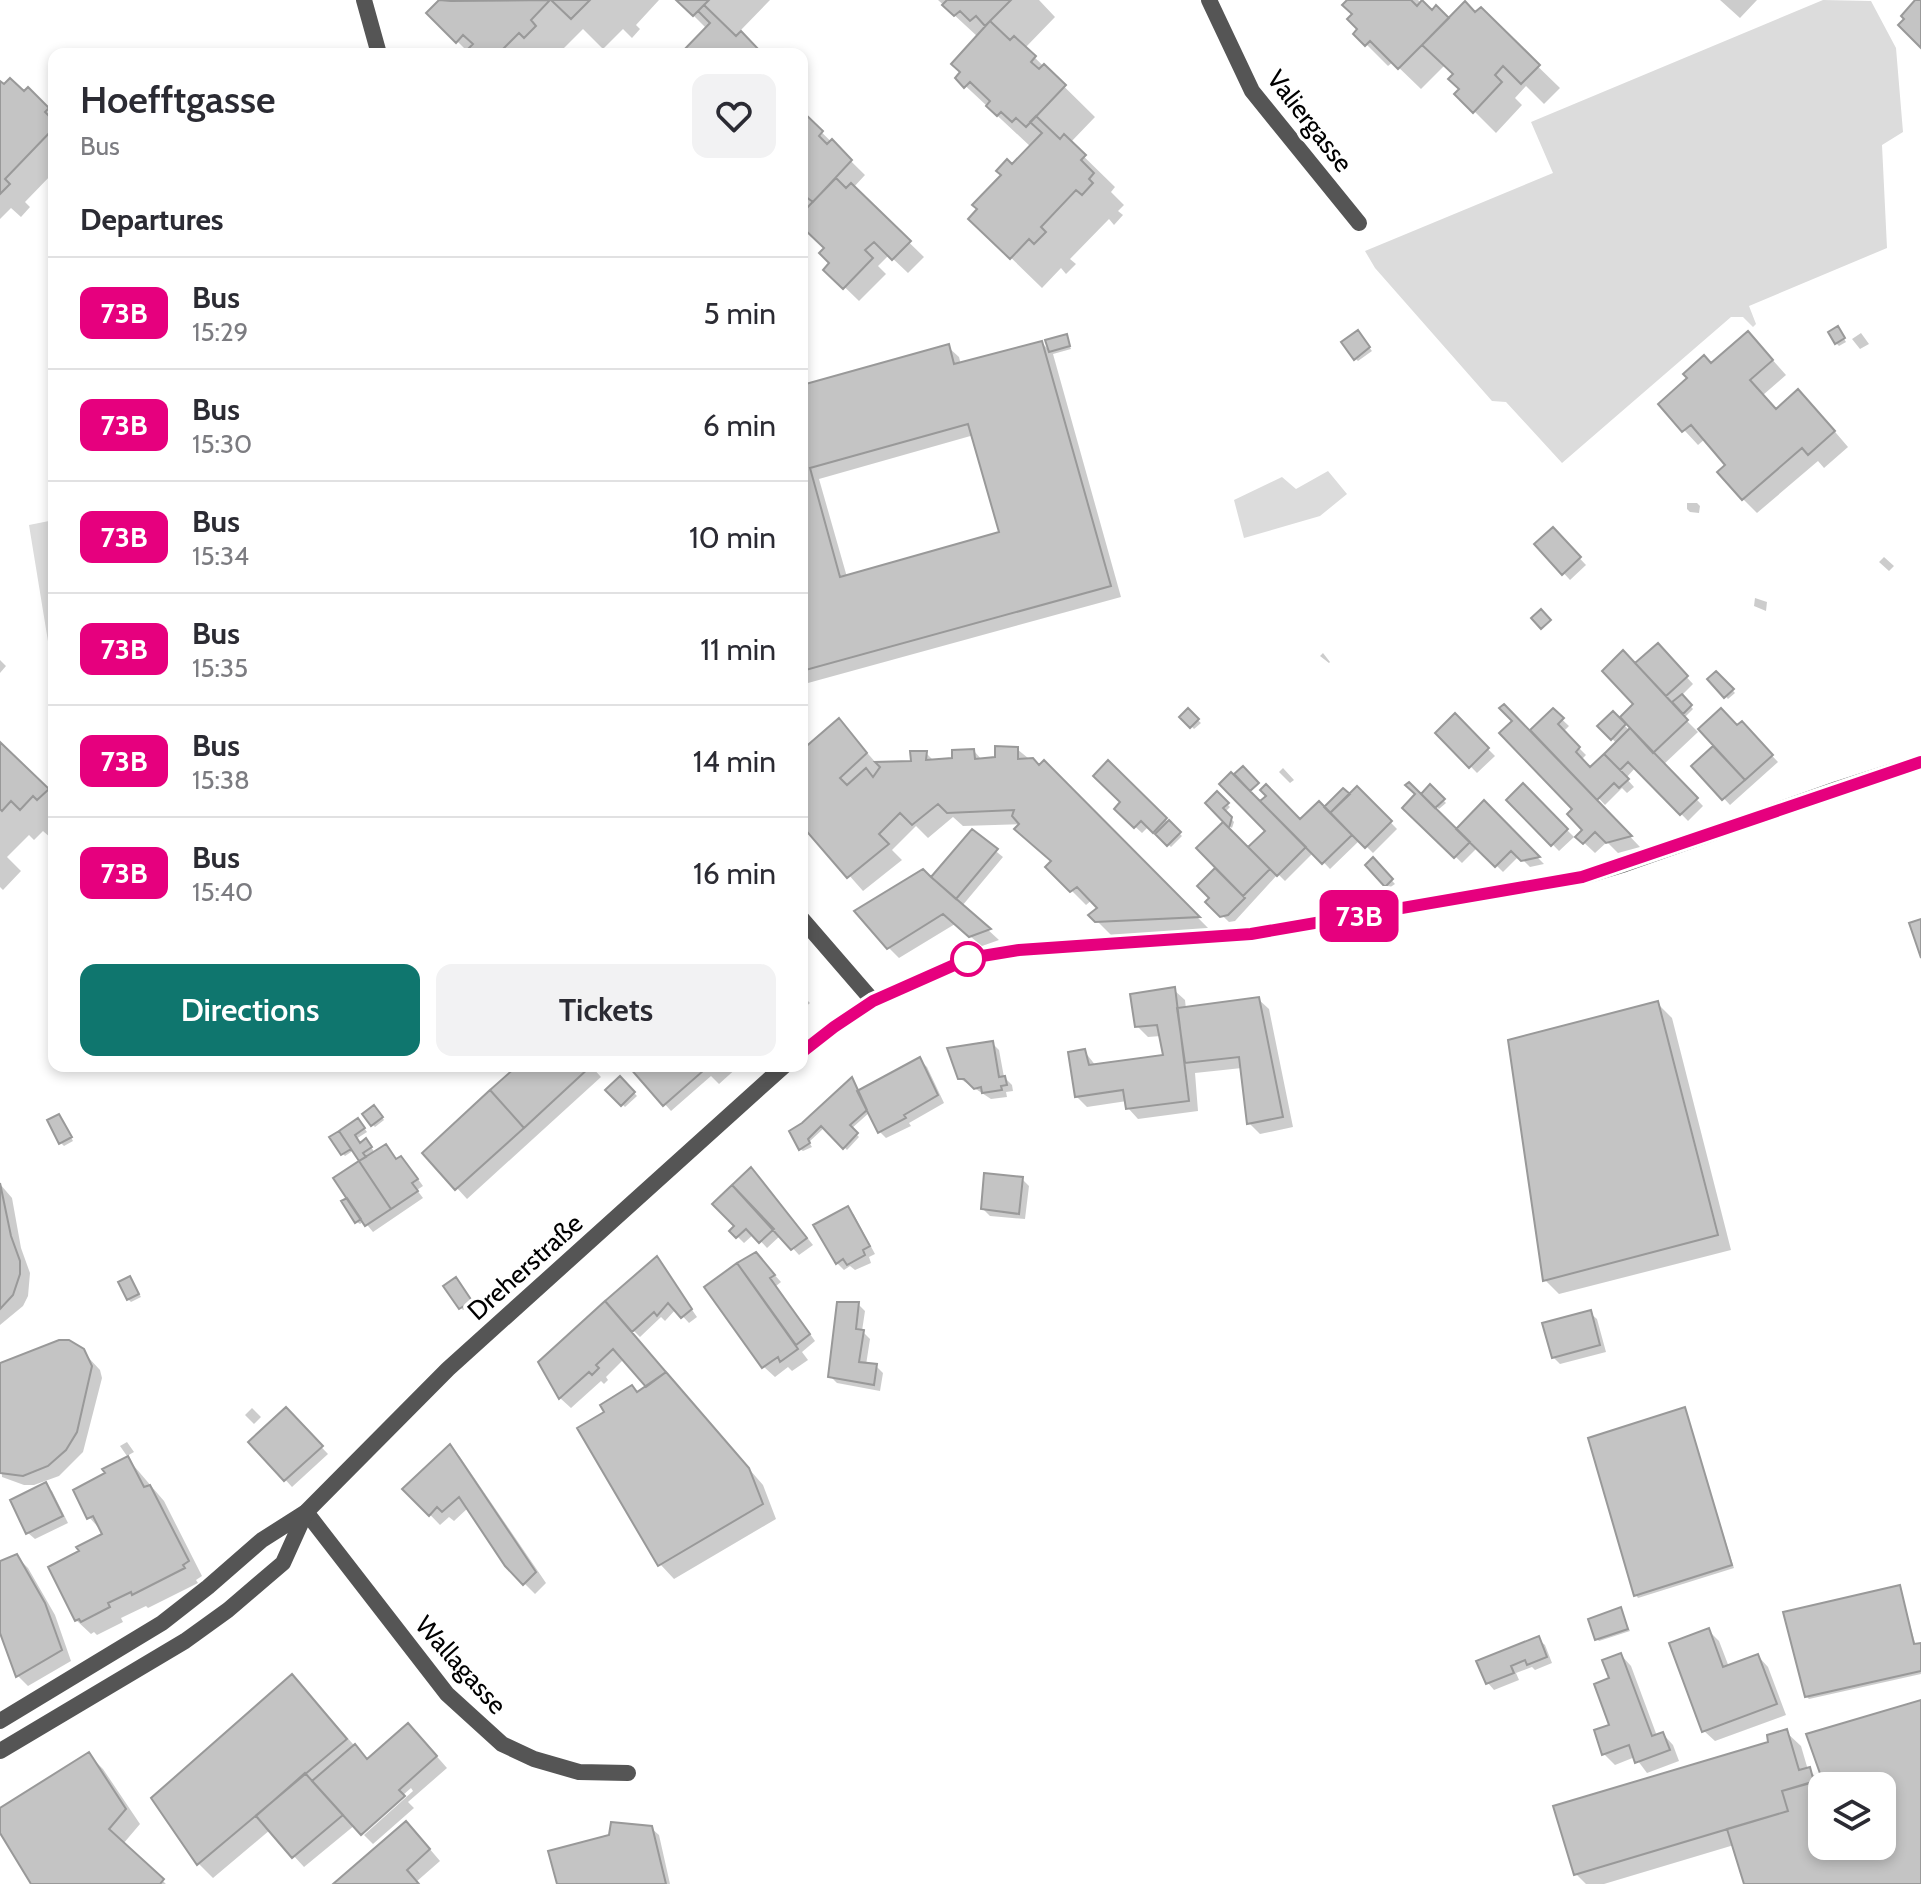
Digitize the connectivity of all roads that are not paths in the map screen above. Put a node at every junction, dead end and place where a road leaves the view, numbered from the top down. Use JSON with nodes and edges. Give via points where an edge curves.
{"nodes":[{"id":1,"x":364,"y":0,"type":"edge"},
{"id":2,"x":1209,"y":0,"type":"edge"},
{"id":3,"x":377,"y":48,"type":"edge"},
{"id":4,"x":1359,"y":223,"type":"dead end"},
{"id":5,"x":1921,"y":762,"type":"edge"},
{"id":6,"x":808,"y":926,"type":"edge"},
{"id":7,"x":873,"y":1001,"type":"junction"},
{"id":8,"x":808,"y":1047,"type":"edge"},
{"id":9,"x":777,"y":1072,"type":"edge"},
{"id":10,"x":306,"y":1512,"type":"junction"},
{"id":11,"x":0,"y":1721,"type":"edge"},
{"id":12,"x":0,"y":1751,"type":"edge"},
{"id":13,"x":628,"y":1773,"type":"dead end"}],
"edges":[{"from":1,"to":3,"type":"street"},
{"from":2,"to":4,"type":"street","name":"Valiergasse","via":[[1252,91]]},
{"from":5,"to":7,"type":"street","via":[[1582,877],[1251,934],[970,958]]},
{"from":6,"to":7,"type":"street"},
{"from":7,"to":8,"type":"street"},
{"from":9,"to":10,"type":"street","name":"Dreherstraße","via":[[448,1369]]},
{"from":10,"to":11,"type":"street","name":"Dreherstraße","via":[[262,1540],[162,1623]]},
{"from":10,"to":12,"type":"street","name":"Dreherstraße","via":[[283,1563],[228,1610]]},
{"from":10,"to":13,"type":"street","name":"Wallagasse","via":[[447,1694],[502,1744],[579,1772]]}]}
